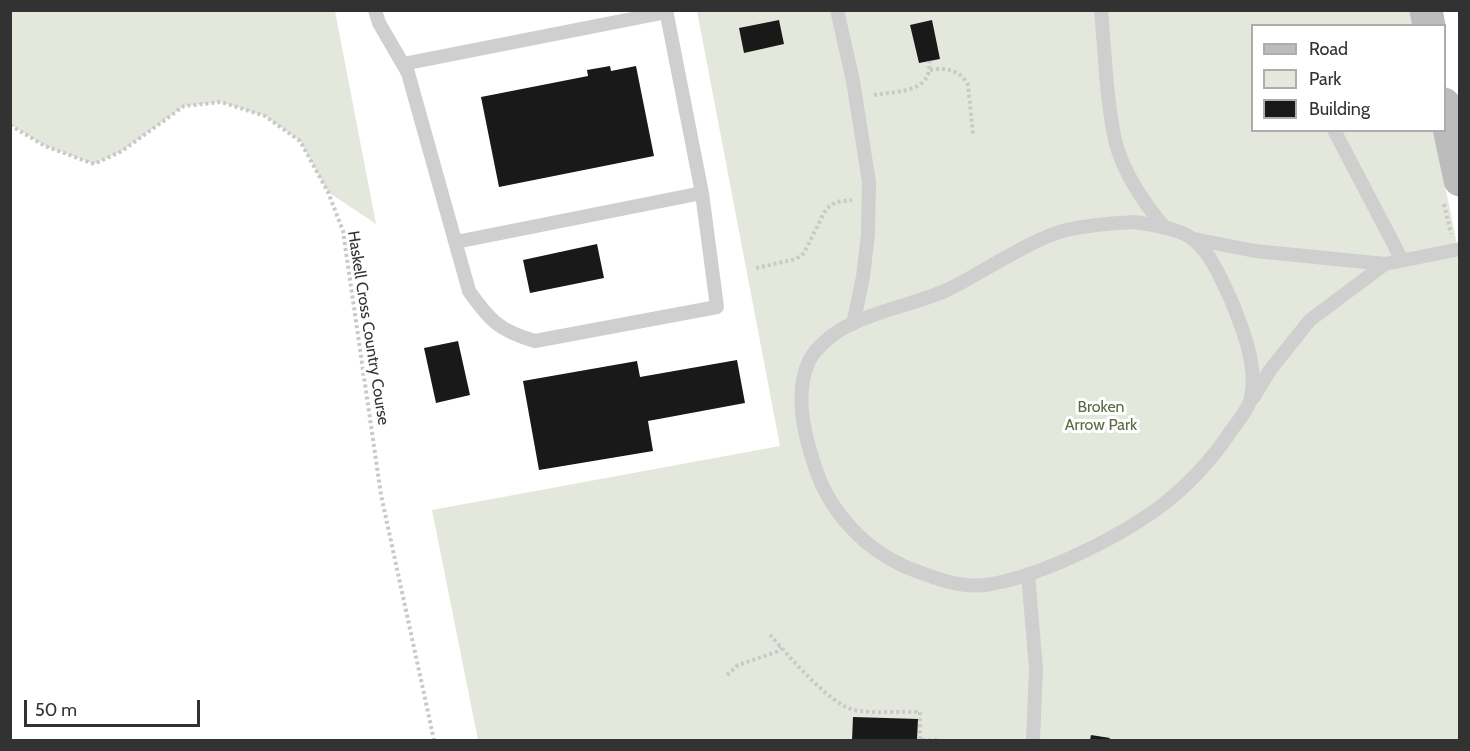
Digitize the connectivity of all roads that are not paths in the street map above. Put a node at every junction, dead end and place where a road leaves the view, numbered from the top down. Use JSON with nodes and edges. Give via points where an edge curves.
{"nodes":[{"id":1,"x":375,"y":10,"type":"edge"},
{"id":2,"x":837,"y":10,"type":"edge"},
{"id":3,"x":1101,"y":10,"type":"edge"},
{"id":4,"x":666,"y":11,"type":"edge"},
{"id":5,"x":403,"y":64,"type":"junction"},
{"id":6,"x":1446,"y":114,"type":"edge"},
{"id":7,"x":1335,"y":132,"type":"edge"},
{"id":8,"x":1460,"y":180,"type":"edge"},
{"id":9,"x":702,"y":193,"type":"junction"},
{"id":10,"x":1165,"y":228,"type":"junction"},
{"id":11,"x":1194,"y":239,"type":"junction"},
{"id":12,"x":456,"y":242,"type":"junction"},
{"id":13,"x":1460,"y":249,"type":"edge"},
{"id":14,"x":1402,"y":260,"type":"junction"},
{"id":15,"x":1385,"y":264,"type":"junction"},
{"id":16,"x":853,"y":324,"type":"junction"},
{"id":17,"x":1250,"y":403,"type":"junction"},
{"id":18,"x":1028,"y":574,"type":"junction"},
{"id":19,"x":1033,"y":741,"type":"edge"}],
"edges":[{"from":1,"to":5,"type":"lane"},
{"from":2,"to":16,"type":"lane","via":[[869,182],[868,234]]},
{"from":3,"to":10,"type":"lane","via":[[1116,140],[1127,173],[1145,205]]},
{"from":4,"to":5,"type":"lane"},
{"from":4,"to":9,"type":"lane"},
{"from":5,"to":12,"type":"lane"},
{"from":6,"to":8,"type":"main road"},
{"from":7,"to":14,"type":"lane"},
{"from":9,"to":12,"type":"lane"},
{"from":9,"to":12,"type":"lane","via":[[717,307],[535,341],[510,334],[486,316],[469,291]]},
{"from":10,"to":11,"type":"lane"},
{"from":10,"to":16,"type":"lane","via":[[1135,222],[1064,231],[944,291]]},
{"from":11,"to":15,"type":"lane","via":[[1255,251]]},
{"from":11,"to":17,"type":"lane","via":[[1224,285],[1243,333],[1253,383]]},
{"from":13,"to":14,"type":"lane"},
{"from":14,"to":15,"type":"lane"},
{"from":15,"to":17,"type":"lane","via":[[1310,320],[1270,370]]},
{"from":16,"to":18,"type":"lane","via":[[825,341],[810,359],[803,383],[802,413],[807,442],[830,502],[867,544],[897,563],[927,575],[954,583],[982,585]]},
{"from":17,"to":18,"type":"lane","via":[[1214,457],[1145,519],[1107,542]]},
{"from":18,"to":19,"type":"lane","via":[[1036,669]]}]}
